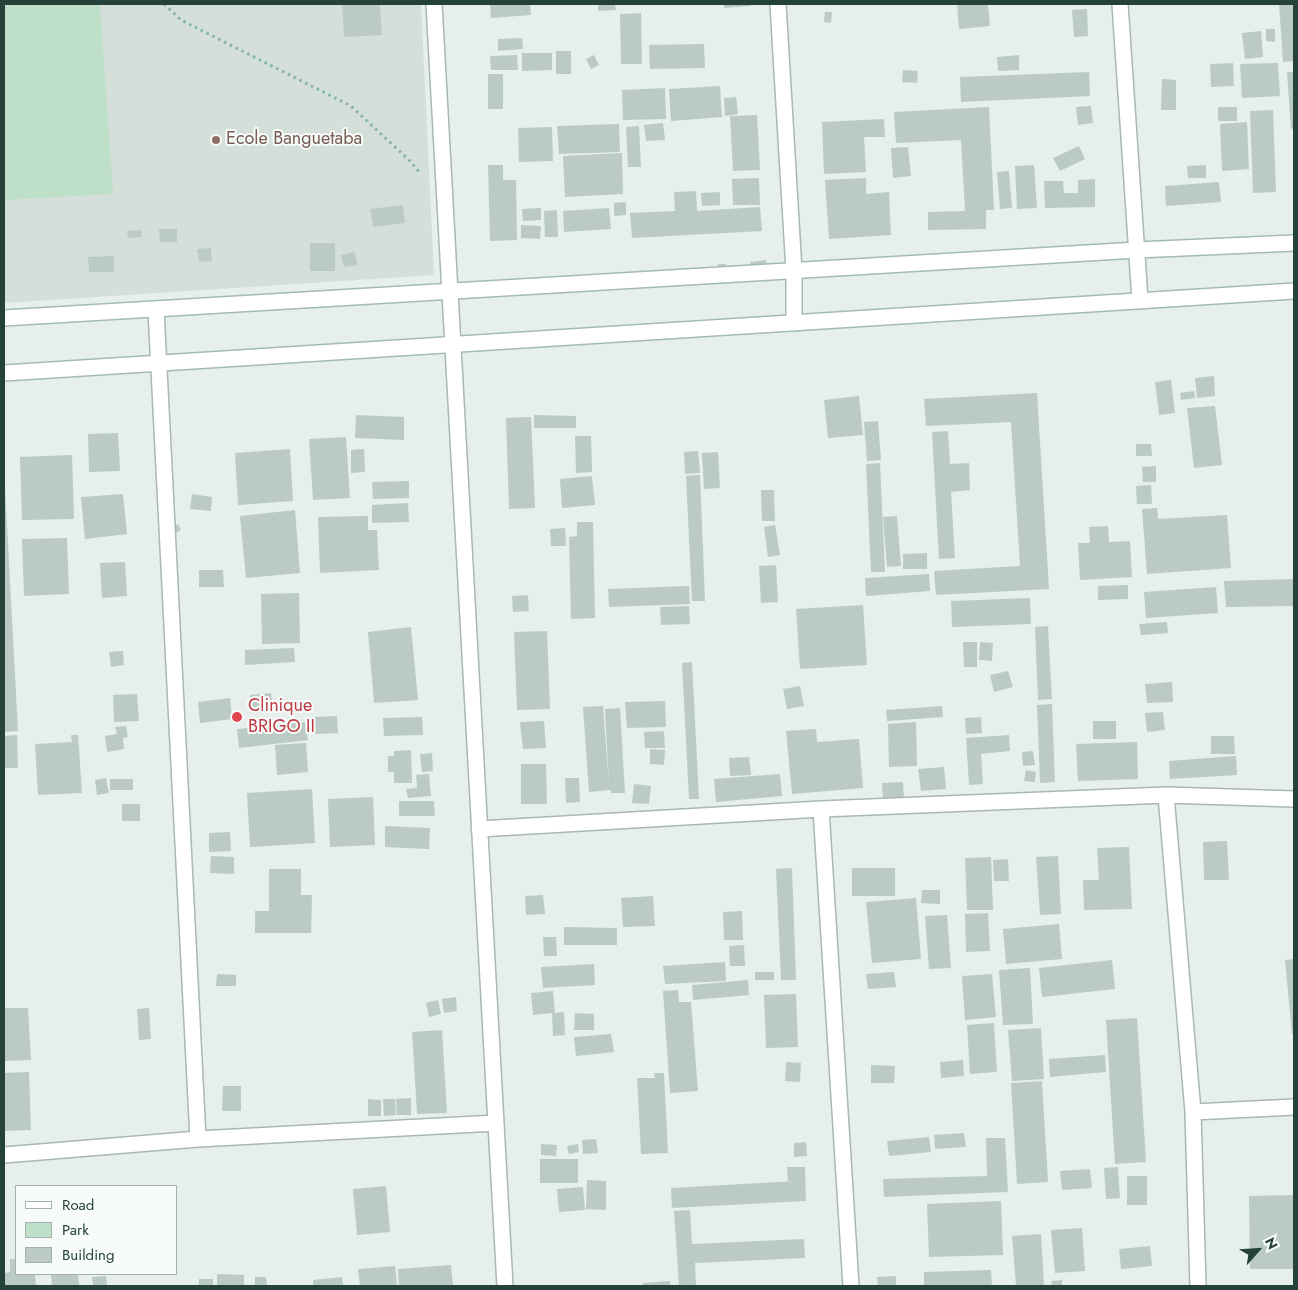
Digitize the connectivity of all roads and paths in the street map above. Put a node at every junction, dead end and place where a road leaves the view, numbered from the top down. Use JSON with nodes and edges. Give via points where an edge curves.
{"nodes":[{"id":1,"x":164,"y":4,"type":"edge"},
{"id":2,"x":434,"y":4,"type":"edge"},
{"id":3,"x":778,"y":4,"type":"edge"},
{"id":4,"x":1120,"y":4,"type":"edge"},
{"id":5,"x":445,"y":201,"type":"junction"},
{"id":6,"x":1294,"y":243,"type":"edge"},
{"id":7,"x":1137,"y":250,"type":"junction"},
{"id":8,"x":794,"y":271,"type":"junction"},
{"id":9,"x":1294,"y":291,"type":"edge"},
{"id":10,"x":450,"y":292,"type":"junction"},
{"id":11,"x":1140,"y":300,"type":"junction"},
{"id":12,"x":156,"y":310,"type":"junction"},
{"id":13,"x":4,"y":318,"type":"edge"},
{"id":14,"x":794,"y":323,"type":"junction"},
{"id":15,"x":452,"y":344,"type":"junction"},
{"id":16,"x":158,"y":363,"type":"junction"},
{"id":17,"x":4,"y":373,"type":"edge"},
{"id":18,"x":1166,"y":796,"type":"junction"},
{"id":19,"x":1294,"y":799,"type":"edge"},
{"id":20,"x":821,"y":809,"type":"junction"},
{"id":21,"x":479,"y":829,"type":"junction"},
{"id":22,"x":1294,"y":1107,"type":"edge"},
{"id":23,"x":1193,"y":1112,"type":"junction"},
{"id":24,"x":496,"y":1123,"type":"junction"},
{"id":25,"x":198,"y":1139,"type":"junction"},
{"id":26,"x":4,"y":1155,"type":"edge"},
{"id":27,"x":505,"y":1286,"type":"edge"},
{"id":28,"x":850,"y":1286,"type":"edge"},
{"id":29,"x":1198,"y":1286,"type":"edge"}],
"edges":[{"from":1,"to":5,"type":"path","via":[[182,20],[351,106],[410,161]]},
{"from":2,"to":5,"type":"street"},
{"from":3,"to":8,"type":"street"},
{"from":4,"to":7,"type":"street"},
{"from":5,"to":10,"type":"street"},
{"from":6,"to":7,"type":"street"},
{"from":7,"to":8,"type":"street"},
{"from":7,"to":11,"type":"street"},
{"from":8,"to":10,"type":"street"},
{"from":8,"to":14,"type":"street"},
{"from":9,"to":11,"type":"street"},
{"from":10,"to":12,"type":"street"},
{"from":10,"to":15,"type":"street"},
{"from":11,"to":14,"type":"street"},
{"from":12,"to":13,"type":"street"},
{"from":12,"to":16,"type":"street"},
{"from":14,"to":15,"type":"street"},
{"from":15,"to":16,"type":"street"},
{"from":15,"to":21,"type":"street"},
{"from":16,"to":17,"type":"street"},
{"from":16,"to":25,"type":"street"},
{"from":18,"to":19,"type":"street"},
{"from":18,"to":20,"type":"street"},
{"from":18,"to":23,"type":"street"},
{"from":20,"to":21,"type":"street"},
{"from":20,"to":28,"type":"street"},
{"from":21,"to":24,"type":"street"},
{"from":22,"to":23,"type":"street"},
{"from":23,"to":29,"type":"street"},
{"from":24,"to":25,"type":"street"},
{"from":24,"to":27,"type":"street"},
{"from":25,"to":26,"type":"street"}]}
